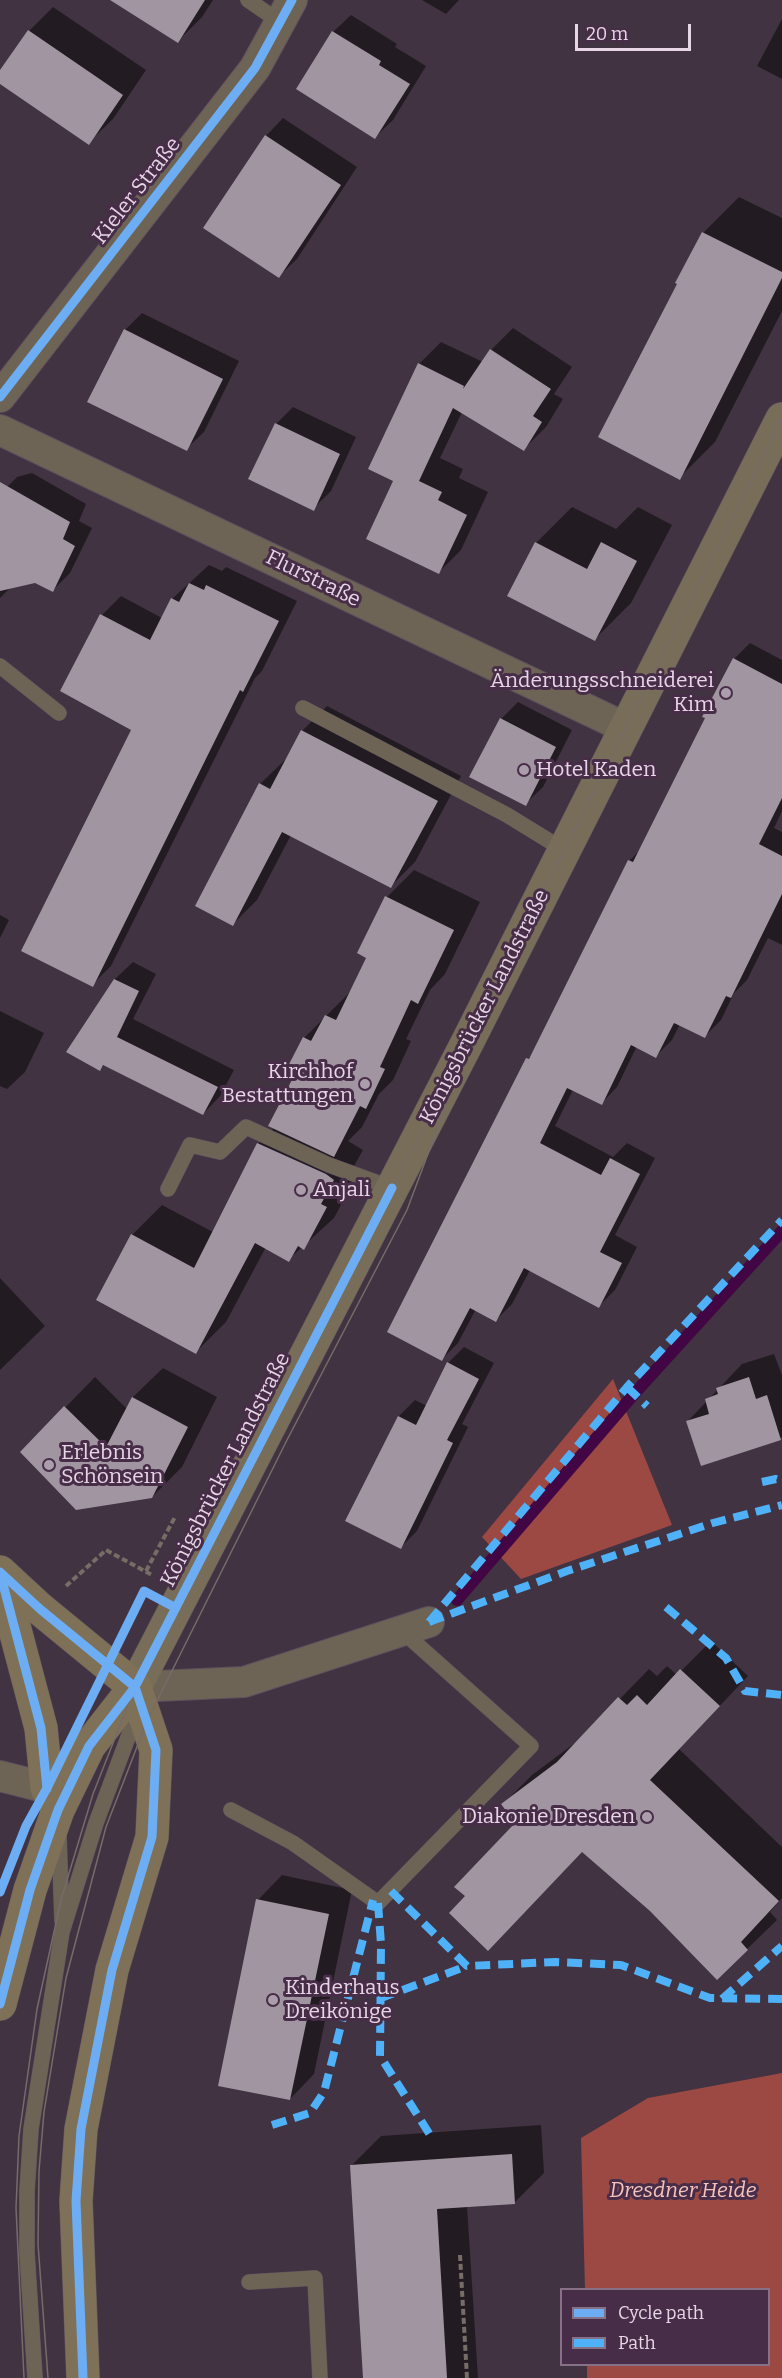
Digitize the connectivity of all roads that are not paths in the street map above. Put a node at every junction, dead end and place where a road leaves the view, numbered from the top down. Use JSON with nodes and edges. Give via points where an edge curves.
{"nodes":[{"id":1,"x":248,"y":0,"type":"edge"},
{"id":2,"x":286,"y":11,"type":"edge"},
{"id":3,"x":0,"y":397,"type":"edge"},
{"id":4,"x":782,"y":419,"type":"edge"},
{"id":5,"x":0,"y":430,"type":"edge"},
{"id":6,"x":0,"y":666,"type":"edge"},
{"id":7,"x":303,"y":708,"type":"dead end"},
{"id":8,"x":59,"y":713,"type":"dead end"},
{"id":9,"x":626,"y":728,"type":"junction"},
{"id":10,"x":564,"y":850,"type":"junction"},
{"id":11,"x":392,"y":1188,"type":"junction"},
{"id":12,"x":168,"y":1190,"type":"dead end"},
{"id":13,"x":0,"y":1572,"type":"edge"},
{"id":14,"x":416,"y":1626,"type":"joint"},
{"id":15,"x":135,"y":1687,"type":"junction"},
{"id":16,"x":0,"y":1776,"type":"edge"},
{"id":17,"x":53,"y":1799,"type":"junction"},
{"id":18,"x":231,"y":1810,"type":"dead end"},
{"id":19,"x":62,"y":1932,"type":"junction"},
{"id":20,"x":0,"y":2004,"type":"edge"},
{"id":21,"x":249,"y":2282,"type":"dead end"},
{"id":22,"x":35,"y":2378,"type":"edge"},
{"id":23,"x":83,"y":2378,"type":"edge"},
{"id":24,"x":320,"y":2378,"type":"edge"}],
"edges":[{"from":1,"to":2,"type":"lane"},
{"from":2,"to":3,"type":"street","name":"Kieler Straße","via":[[255,68]]},
{"from":4,"to":9,"type":"main road","name":"Königsbrücker Landstraße"},
{"from":5,"to":9,"type":"street","name":"Flurstraße"},
{"from":6,"to":8,"type":"lane"},
{"from":7,"to":10,"type":"lane","via":[[507,815]]},
{"from":9,"to":10,"type":"main road","name":"Königsbrücker Landstraße"},
{"from":10,"to":11,"type":"main road","name":"Königsbrücker Landstraße"},
{"from":11,"to":12,"type":"lane","via":[[329,1166],[246,1127],[220,1152],[190,1145]]},
{"from":11,"to":15,"type":"main road","name":"Königsbrücker Landstraße"},
{"from":13,"to":15,"type":"main road"},
{"from":13,"to":17,"type":"main road","via":[[41,1728]]},
{"from":14,"to":15,"type":"street","via":[[244,1682]]},
{"from":14,"to":18,"type":"lane","via":[[531,1746],[378,1903],[293,1843]]},
{"from":15,"to":17,"type":"main road"},
{"from":15,"to":19,"type":"lane","via":[[133,1724],[96,1823]]},
{"from":15,"to":23,"type":"main road","via":[[156,1750],[152,1837],[112,1970],[81,2129],[76,2201]]},
{"from":16,"to":17,"type":"street"},
{"from":17,"to":19,"type":"lane"},
{"from":17,"to":20,"type":"main road"},
{"from":19,"to":22,"type":"lane","via":[[31,2129],[27,2191]]},
{"from":21,"to":24,"type":"lane","via":[[315,2278]]}]}
